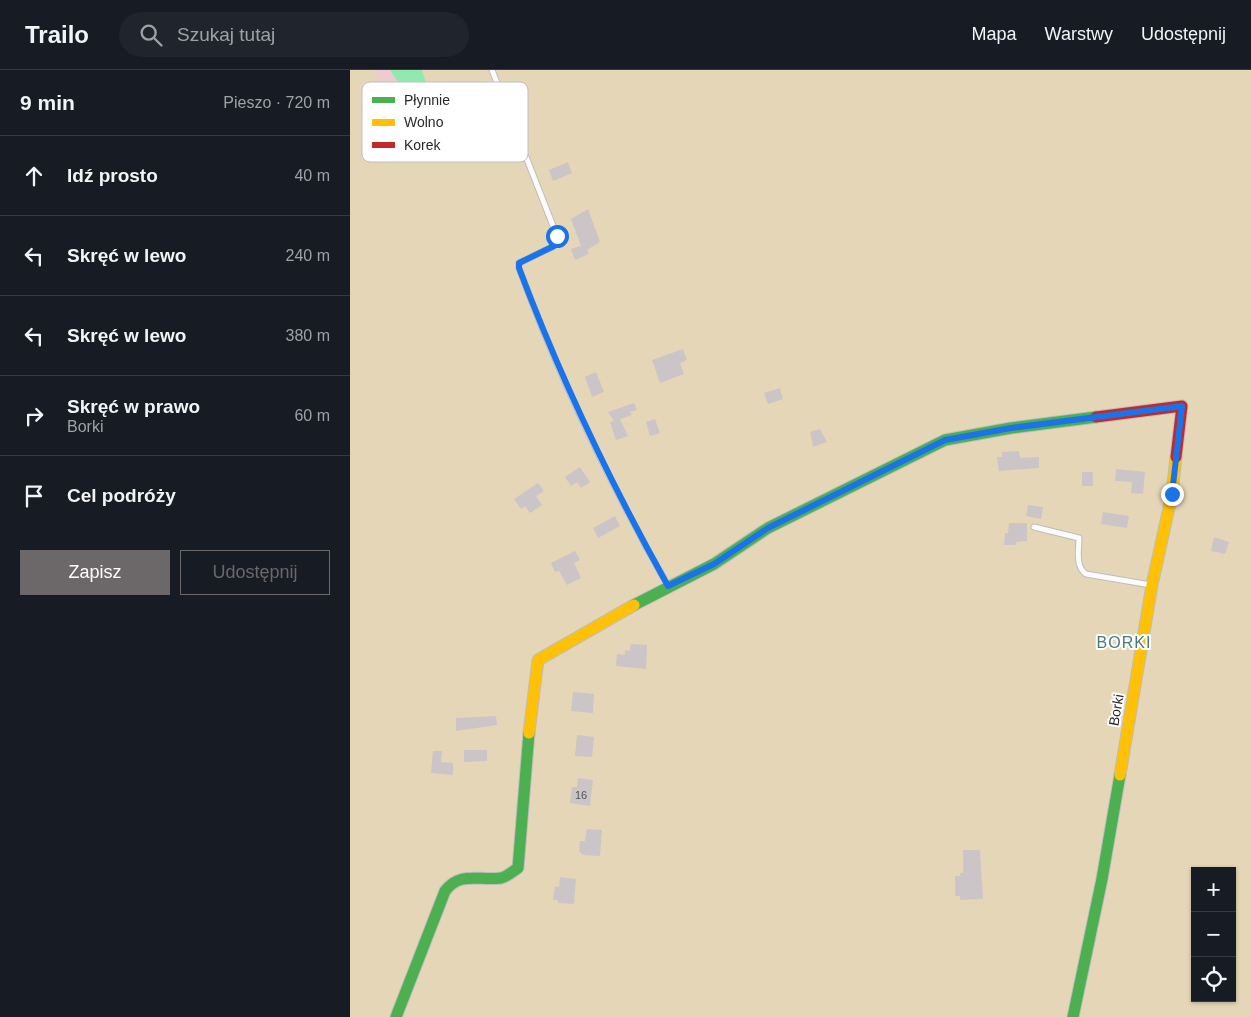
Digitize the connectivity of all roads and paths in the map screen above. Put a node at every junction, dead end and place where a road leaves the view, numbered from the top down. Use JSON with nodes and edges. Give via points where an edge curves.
{"nodes":[{"id":1,"x":492,"y":70,"type":"edge"},
{"id":2,"x":497,"y":82,"type":"edge"},
{"id":3,"x":528,"y":162,"type":"edge"},
{"id":4,"x":1034,"y":527,"type":"dead end"},
{"id":5,"x":1152,"y":585,"type":"junction"},
{"id":6,"x":668,"y":586,"type":"junction"},
{"id":7,"x":396,"y":1017,"type":"edge"},
{"id":8,"x":1074,"y":1017,"type":"edge"}],
"edges":[{"from":1,"to":2,"type":"lane"},
{"from":3,"to":6,"type":"lane","via":[[557,236],[554,246],[519,263],[519,268],[543,332],[602,461]]},
{"from":4,"to":5,"type":"lane","via":[[1080,538],[1078,561],[1086,574]]},
{"from":5,"to":6,"type":"street","name":"Borki","via":[[1172,494],[1182,406],[1020,426],[945,440],[768,528],[714,564]]},
{"from":5,"to":8,"type":"street","name":"Borki","via":[[1102,879]]},
{"from":6,"to":7,"type":"street","via":[[538,660],[518,868],[504,878],[469,878],[452,882]]}]}
